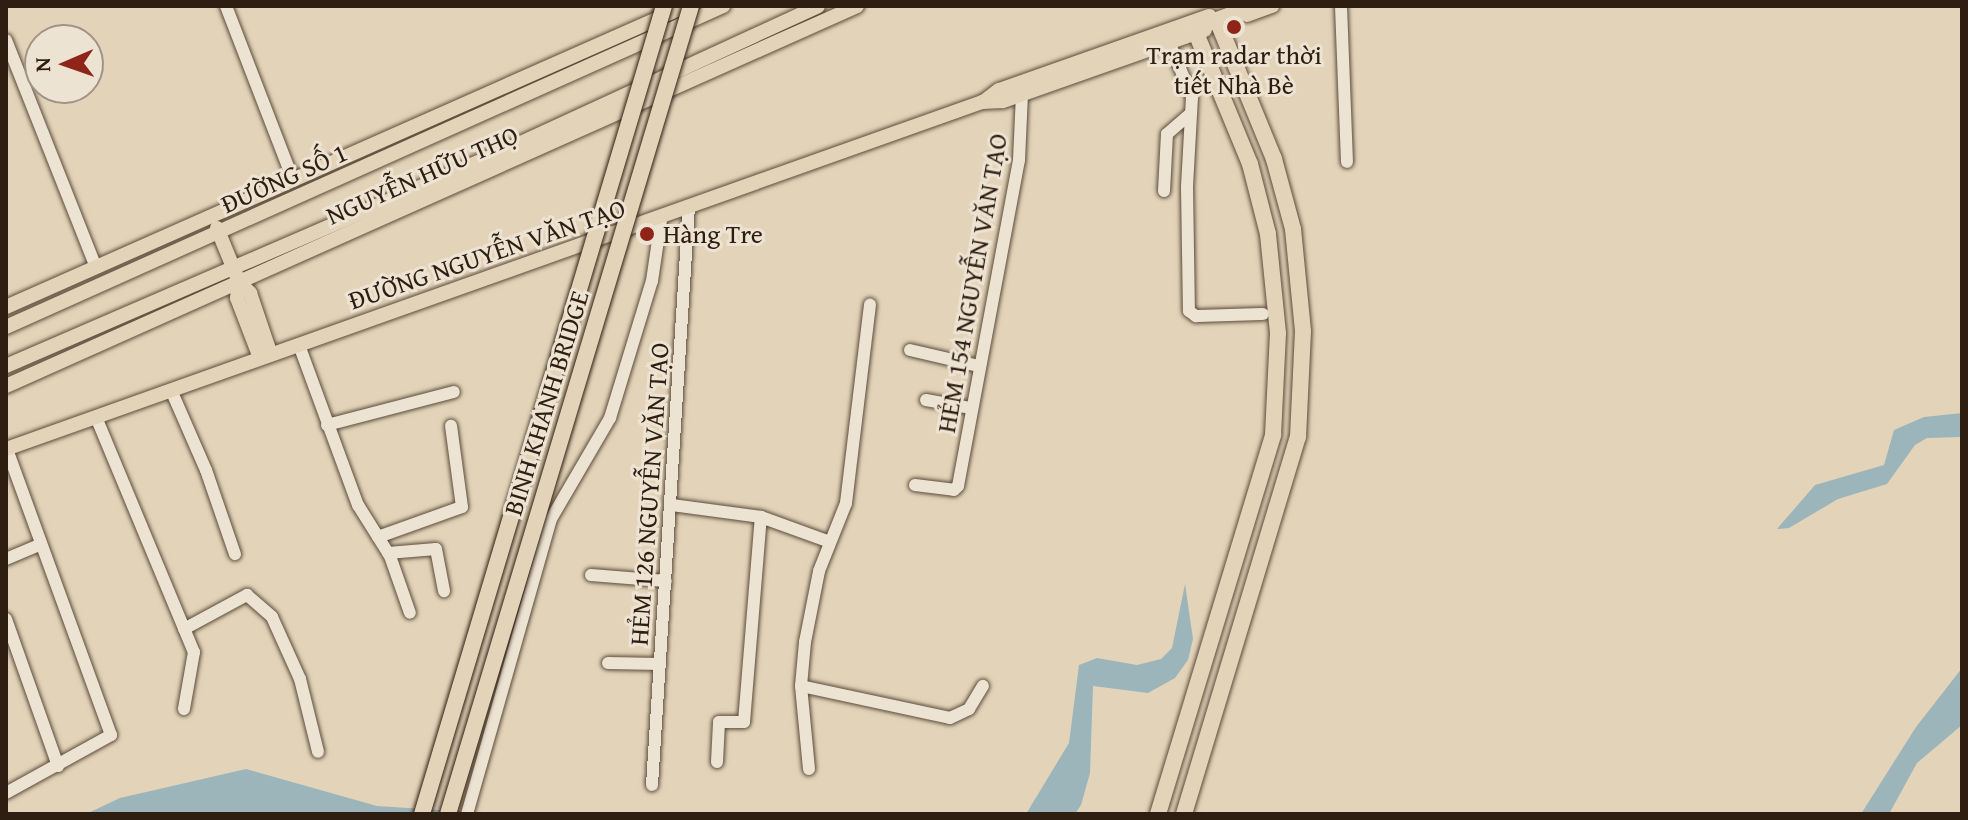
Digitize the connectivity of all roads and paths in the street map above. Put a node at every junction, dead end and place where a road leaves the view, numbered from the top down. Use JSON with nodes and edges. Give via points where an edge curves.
{"nodes":[{"id":1,"x":664,"y":6,"type":"edge"},
{"id":2,"x":688,"y":6,"type":"edge"},
{"id":3,"x":723,"y":6,"type":"edge"},
{"id":4,"x":818,"y":6,"type":"edge"},
{"id":5,"x":857,"y":6,"type":"edge"},
{"id":6,"x":1185,"y":6,"type":"edge"},
{"id":7,"x":1238,"y":6,"type":"edge"},
{"id":8,"x":1256,"y":6,"type":"edge"},
{"id":9,"x":1272,"y":6,"type":"edge"},
{"id":10,"x":1341,"y":6,"type":"edge"},
{"id":11,"x":230,"y":9,"type":"edge"},
{"id":12,"x":1215,"y":16,"type":"edge"},
{"id":13,"x":1194,"y":28,"type":"junction"},
{"id":14,"x":6,"y":40,"type":"edge"},
{"id":15,"x":1169,"y":42,"type":"junction"},
{"id":16,"x":1022,"y":95,"type":"junction"},
{"id":17,"x":982,"y":102,"type":"junction"},
{"id":18,"x":1189,"y":115,"type":"junction"},
{"id":19,"x":1347,"y":162,"type":"dead end"},
{"id":20,"x":369,"y":166,"type":"joint"},
{"id":21,"x":293,"y":180,"type":"junction"},
{"id":22,"x":1164,"y":191,"type":"dead end"},
{"id":23,"x":689,"y":206,"type":"junction"},
{"id":24,"x":213,"y":217,"type":"junction"},
{"id":25,"x":661,"y":220,"type":"junction"},
{"id":26,"x":219,"y":234,"type":"junction"},
{"id":27,"x":96,"y":267,"type":"junction"},
{"id":28,"x":232,"y":267,"type":"junction"},
{"id":29,"x":239,"y":282,"type":"junction"},
{"id":30,"x":870,"y":304,"type":"dead end"},
{"id":31,"x":6,"y":307,"type":"edge"},
{"id":32,"x":1263,"y":314,"type":"dead end"},
{"id":33,"x":6,"y":327,"type":"edge"},
{"id":34,"x":299,"y":345,"type":"junction"},
{"id":35,"x":910,"y":350,"type":"dead end"},
{"id":36,"x":265,"y":356,"type":"junction"},
{"id":37,"x":6,"y":366,"type":"edge"},
{"id":38,"x":979,"y":366,"type":"junction"},
{"id":39,"x":6,"y":386,"type":"edge"},
{"id":40,"x":171,"y":390,"type":"junction"},
{"id":41,"x":454,"y":392,"type":"dead end"},
{"id":42,"x":926,"y":400,"type":"dead end"},
{"id":43,"x":971,"y":408,"type":"junction"},
{"id":44,"x":96,"y":417,"type":"junction"},
{"id":45,"x":327,"y":425,"type":"junction"},
{"id":46,"x":451,"y":426,"type":"dead end"},
{"id":47,"x":6,"y":449,"type":"edge"},
{"id":48,"x":915,"y":485,"type":"dead end"},
{"id":49,"x":672,"y":505,"type":"junction"},
{"id":50,"x":761,"y":517,"type":"junction"},
{"id":51,"x":378,"y":537,"type":"junction"},
{"id":52,"x":830,"y":542,"type":"junction"},
{"id":53,"x":41,"y":544,"type":"junction"},
{"id":54,"x":388,"y":553,"type":"junction"},
{"id":55,"x":235,"y":554,"type":"dead end"},
{"id":56,"x":6,"y":559,"type":"edge"},
{"id":57,"x":591,"y":575,"type":"dead end"},
{"id":58,"x":666,"y":581,"type":"junction"},
{"id":59,"x":444,"y":591,"type":"dead end"},
{"id":60,"x":410,"y":613,"type":"dead end"},
{"id":61,"x":6,"y":619,"type":"edge"},
{"id":62,"x":184,"y":629,"type":"junction"},
{"id":63,"x":608,"y":663,"type":"dead end"},
{"id":64,"x":660,"y":664,"type":"junction"},
{"id":65,"x":801,"y":686,"type":"junction"},
{"id":66,"x":983,"y":686,"type":"dead end"},
{"id":67,"x":184,"y":709,"type":"dead end"},
{"id":68,"x":318,"y":752,"type":"dead end"},
{"id":69,"x":717,"y":762,"type":"dead end"},
{"id":70,"x":58,"y":766,"type":"junction"},
{"id":71,"x":809,"y":769,"type":"dead end"},
{"id":72,"x":652,"y":785,"type":"dead end"},
{"id":73,"x":6,"y":793,"type":"edge"},
{"id":74,"x":422,"y":814,"type":"edge"},
{"id":75,"x":448,"y":814,"type":"edge"},
{"id":76,"x":467,"y":814,"type":"edge"},
{"id":77,"x":1158,"y":814,"type":"edge"},
{"id":78,"x":1184,"y":814,"type":"edge"}],
"edges":[{"from":1,"to":74,"type":"highway","name":"BINH KHANH BRIDGE","bridge":true},
{"from":2,"to":21,"type":"main road","name":"NGUYỄN HỮU THỌ"},
{"from":2,"to":75,"type":"highway","name":"BINH KHANH BRIDGE","bridge":true},
{"from":3,"to":20,"type":"main road","name":"NGUYỄN HỮU THỌ"},
{"from":4,"to":28,"type":"main road","name":"NGUYỄN HỮU THỌ"},
{"from":5,"to":29,"type":"main road","name":"NGUYỄN HỮU THỌ"},
{"from":6,"to":13,"type":"main road"},
{"from":7,"to":12,"type":"main road"},
{"from":8,"to":12,"type":"highway"},
{"from":9,"to":12,"type":"main road"},
{"from":10,"to":19,"type":"street"},
{"from":11,"to":21,"type":"street"},
{"from":12,"to":13,"type":"highway"},
{"from":12,"to":78,"type":"highway","via":[[1274,159],[1289,215],[1303,331],[1298,437]]},
{"from":13,"to":15,"type":"main road","name":"ĐƯỜNG NGUYỄN VĂN TẠO"},
{"from":13,"to":17,"type":"main road","name":"ĐƯỜNG NGUYỄN VĂN TẠO","via":[[999,90]]},
{"from":13,"to":77,"type":"highway","via":[[1250,164],[1268,234],[1277,348],[1273,435]]},
{"from":14,"to":27,"type":"street"},
{"from":15,"to":16,"type":"main road","name":"ĐƯỜNG NGUYỄN VĂN TẠO"},
{"from":15,"to":18,"type":"street","via":[[1191,91]]},
{"from":16,"to":17,"type":"main road","name":"ĐƯỜNG NGUYỄN VĂN TẠO"},
{"from":16,"to":38,"type":"street","name":"HẺM 154 NGUYỄN VĂN TẠO","via":[[1019,160]]},
{"from":17,"to":23,"type":"main road","name":"ĐƯỜNG NGUYỄN VĂN TẠO"},
{"from":18,"to":22,"type":"street","via":[[1167,134]]},
{"from":18,"to":32,"type":"street","via":[[1189,311],[1196,316]]},
{"from":20,"to":26,"type":"main road","name":"ĐƯỜNG SỐ 1"},
{"from":21,"to":24,"type":"main road","name":"ĐƯỜNG SỐ 1"},
{"from":23,"to":25,"type":"main road","name":"ĐƯỜNG NGUYỄN VĂN TẠO"},
{"from":23,"to":49,"type":"street","name":"HẺM 126 NGUYỄN VĂN TẠO"},
{"from":24,"to":26,"type":"main road"},
{"from":24,"to":27,"type":"main road"},
{"from":25,"to":34,"type":"main road","name":"ĐƯỜNG NGUYỄN VĂN TẠO"},
{"from":25,"to":76,"type":"street","via":[[652,281],[610,418],[551,519]]},
{"from":26,"to":28,"type":"main road"},
{"from":26,"to":33,"type":"main road"},
{"from":27,"to":31,"type":"main road"},
{"from":28,"to":29,"type":"main road"},
{"from":28,"to":37,"type":"main road","name":"NGUYỄN HỮU THỌ"},
{"from":29,"to":36,"type":"main road","via":[[250,293]]},
{"from":29,"to":39,"type":"main road","name":"NGUYỄN HỮU THỌ"},
{"from":30,"to":52,"type":"street","via":[[846,503]]},
{"from":34,"to":36,"type":"main road","name":"ĐƯỜNG NGUYỄN VĂN TẠO"},
{"from":34,"to":45,"type":"street"},
{"from":35,"to":38,"type":"street"},
{"from":36,"to":40,"type":"main road","name":"ĐƯỜNG NGUYỄN VĂN TẠO"},
{"from":38,"to":43,"type":"street","name":"HẺM 154 NGUYỄN VĂN TẠO"},
{"from":40,"to":44,"type":"main road","name":"ĐƯỜNG NGUYỄN VĂN TẠO"},
{"from":40,"to":55,"type":"street"},
{"from":41,"to":45,"type":"street"},
{"from":42,"to":43,"type":"street"},
{"from":43,"to":48,"type":"street","name":"HẺM 154 NGUYỄN VĂN TẠO","via":[[954,490]]},
{"from":44,"to":47,"type":"main road","name":"ĐƯỜNG NGUYỄN VĂN TẠO"},
{"from":44,"to":62,"type":"street"},
{"from":45,"to":51,"type":"street","via":[[358,505]]},
{"from":46,"to":51,"type":"street","via":[[462,507]]},
{"from":47,"to":53,"type":"street"},
{"from":49,"to":50,"type":"street"},
{"from":49,"to":58,"type":"street","name":"HẺM 126 NGUYỄN VĂN TẠO"},
{"from":50,"to":52,"type":"street"},
{"from":50,"to":69,"type":"street","via":[[744,722],[719,722]]},
{"from":51,"to":54,"type":"street"},
{"from":52,"to":65,"type":"street","via":[[810,605]]},
{"from":53,"to":56,"type":"street"},
{"from":53,"to":70,"type":"street","via":[[111,735]]},
{"from":54,"to":59,"type":"street","via":[[436,549]]},
{"from":54,"to":60,"type":"street"},
{"from":57,"to":58,"type":"street"},
{"from":58,"to":64,"type":"street","name":"HẺM 126 NGUYỄN VĂN TẠO"},
{"from":61,"to":70,"type":"street"},
{"from":62,"to":67,"type":"street","via":[[196,662]]},
{"from":62,"to":68,"type":"street","via":[[247,595],[272,617],[300,679]]},
{"from":63,"to":64,"type":"street"},
{"from":64,"to":72,"type":"street","name":"HẺM 126 NGUYỄN VĂN TẠO"},
{"from":65,"to":66,"type":"street","via":[[950,718],[969,709]]},
{"from":65,"to":71,"type":"street"},
{"from":70,"to":73,"type":"street"}]}
